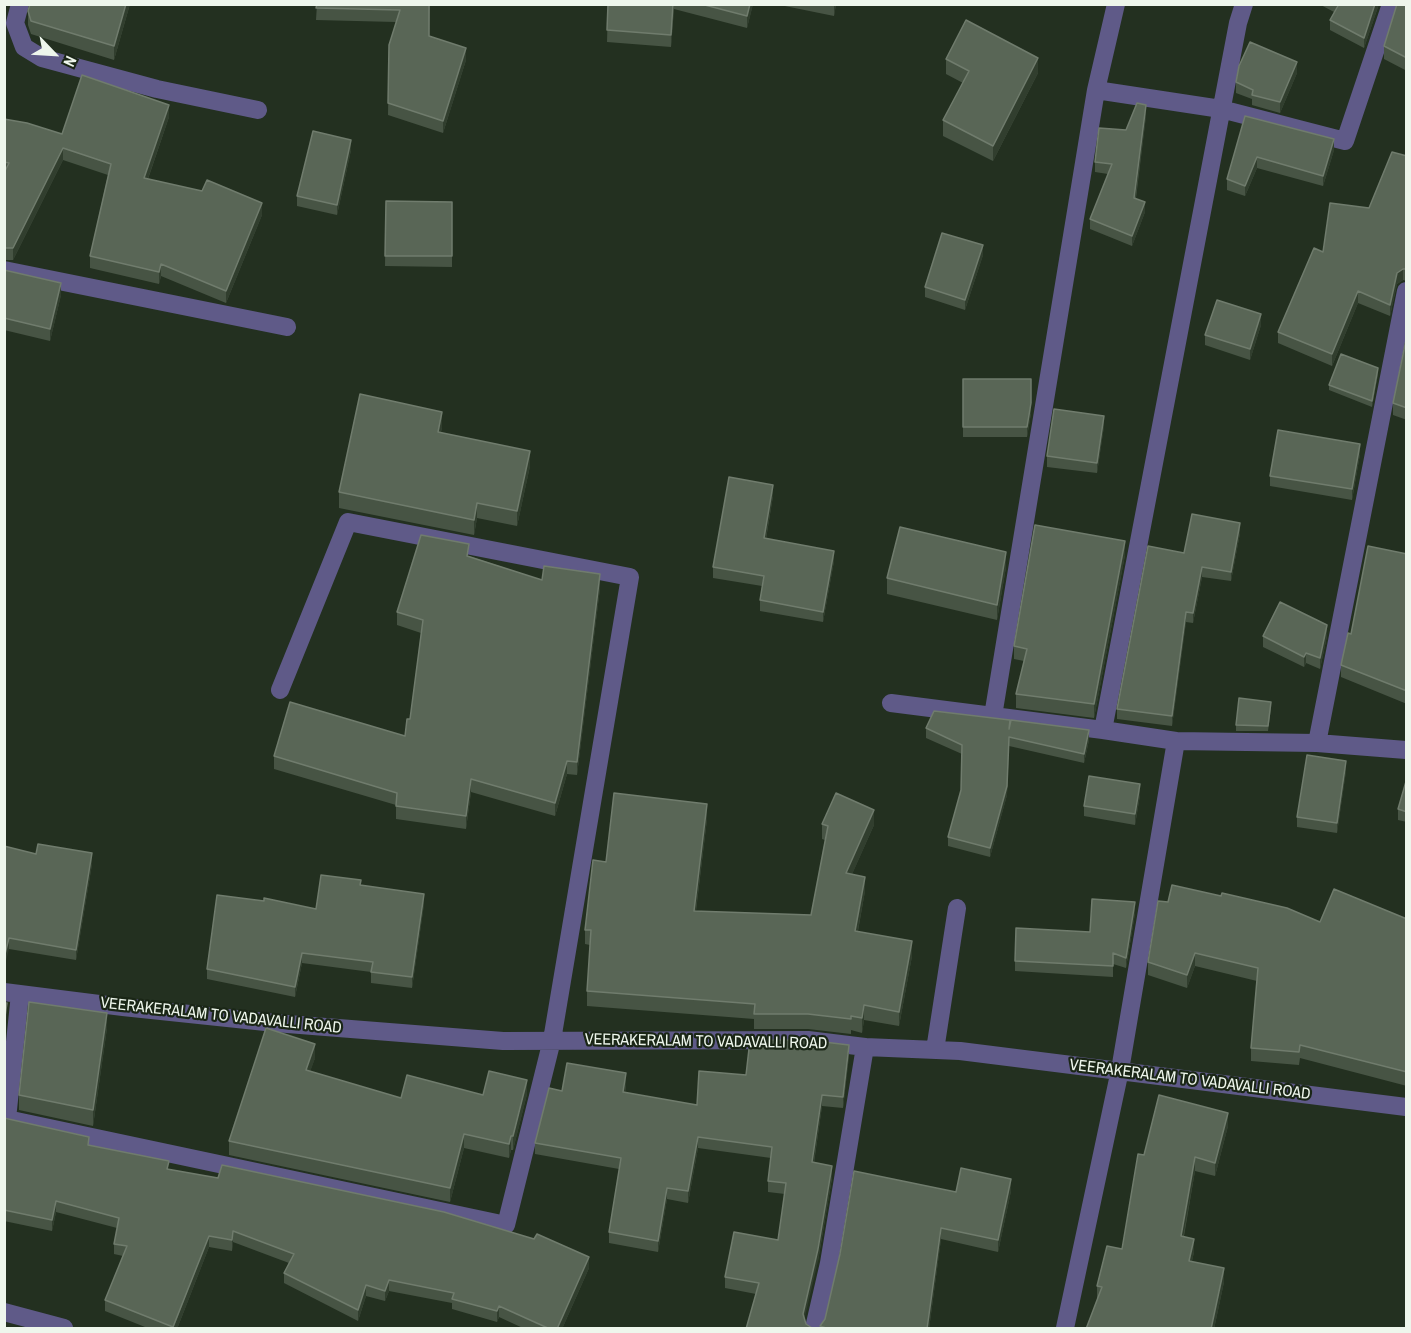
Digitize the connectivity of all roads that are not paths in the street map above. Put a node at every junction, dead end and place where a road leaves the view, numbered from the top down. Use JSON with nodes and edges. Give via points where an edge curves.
{"nodes":[{"id":1,"x":20,"y":4,"type":"edge"},
{"id":2,"x":1116,"y":4,"type":"edge"},
{"id":3,"x":1244,"y":4,"type":"edge"},
{"id":4,"x":1391,"y":4,"type":"edge"},
{"id":5,"x":1095,"y":90,"type":"junction"},
{"id":6,"x":1221,"y":109,"type":"junction"},
{"id":7,"x":258,"y":110,"type":"dead end"},
{"id":8,"x":4,"y":270,"type":"edge"},
{"id":9,"x":1407,"y":291,"type":"edge"},
{"id":10,"x":287,"y":327,"type":"dead end"},
{"id":11,"x":279,"y":690,"type":"dead end"},
{"id":12,"x":891,"y":703,"type":"dead end"},
{"id":13,"x":993,"y":716,"type":"junction"},
{"id":14,"x":1103,"y":730,"type":"junction"},
{"id":15,"x":1176,"y":741,"type":"junction"},
{"id":16,"x":1317,"y":744,"type":"junction"},
{"id":17,"x":1407,"y":750,"type":"edge"},
{"id":18,"x":957,"y":908,"type":"dead end"},
{"id":19,"x":12,"y":993,"type":"edge"},
{"id":20,"x":552,"y":1040,"type":"junction"},
{"id":21,"x":865,"y":1047,"type":"junction"},
{"id":22,"x":935,"y":1050,"type":"junction"},
{"id":23,"x":1120,"y":1070,"type":"junction"},
{"id":24,"x":1407,"y":1107,"type":"edge"},
{"id":25,"x":4,"y":1312,"type":"edge"},
{"id":26,"x":64,"y":1329,"type":"edge"},
{"id":27,"x":814,"y":1329,"type":"edge"},
{"id":28,"x":1065,"y":1329,"type":"edge"}],
"edges":[{"from":1,"to":7,"type":"street","via":[[15,23],[24,47],[42,58],[157,89]]},
{"from":2,"to":5,"type":"street"},
{"from":3,"to":6,"type":"street"},
{"from":4,"to":6,"type":"street","via":[[1345,141]]},
{"from":5,"to":6,"type":"street"},
{"from":5,"to":13,"type":"street"},
{"from":6,"to":14,"type":"street"},
{"from":8,"to":10,"type":"street"},
{"from":9,"to":16,"type":"street"},
{"from":11,"to":20,"type":"street","via":[[348,522],[630,577]]},
{"from":12,"to":13,"type":"street"},
{"from":13,"to":14,"type":"street"},
{"from":14,"to":15,"type":"street"},
{"from":15,"to":16,"type":"street"},
{"from":15,"to":23,"type":"street"},
{"from":16,"to":17,"type":"street"},
{"from":18,"to":22,"type":"street"},
{"from":19,"to":20,"type":"street","name":"VEERAKERALAM TO VADAVALLI ROAD","via":[[286,1024],[502,1041]]},
{"from":19,"to":20,"type":"street","via":[[7,1119],[506,1225]]},
{"from":20,"to":21,"type":"street","name":"VEERAKERALAM TO VADAVALLI ROAD","via":[[808,1040]]},
{"from":21,"to":22,"type":"street","name":"VEERAKERALAM TO VADAVALLI ROAD"},
{"from":21,"to":27,"type":"street","via":[[829,1263]]},
{"from":22,"to":23,"type":"street","name":"VEERAKERALAM TO VADAVALLI ROAD"},
{"from":23,"to":24,"type":"street","name":"VEERAKERALAM TO VADAVALLI ROAD"},
{"from":23,"to":28,"type":"street"},
{"from":25,"to":26,"type":"street"}]}
